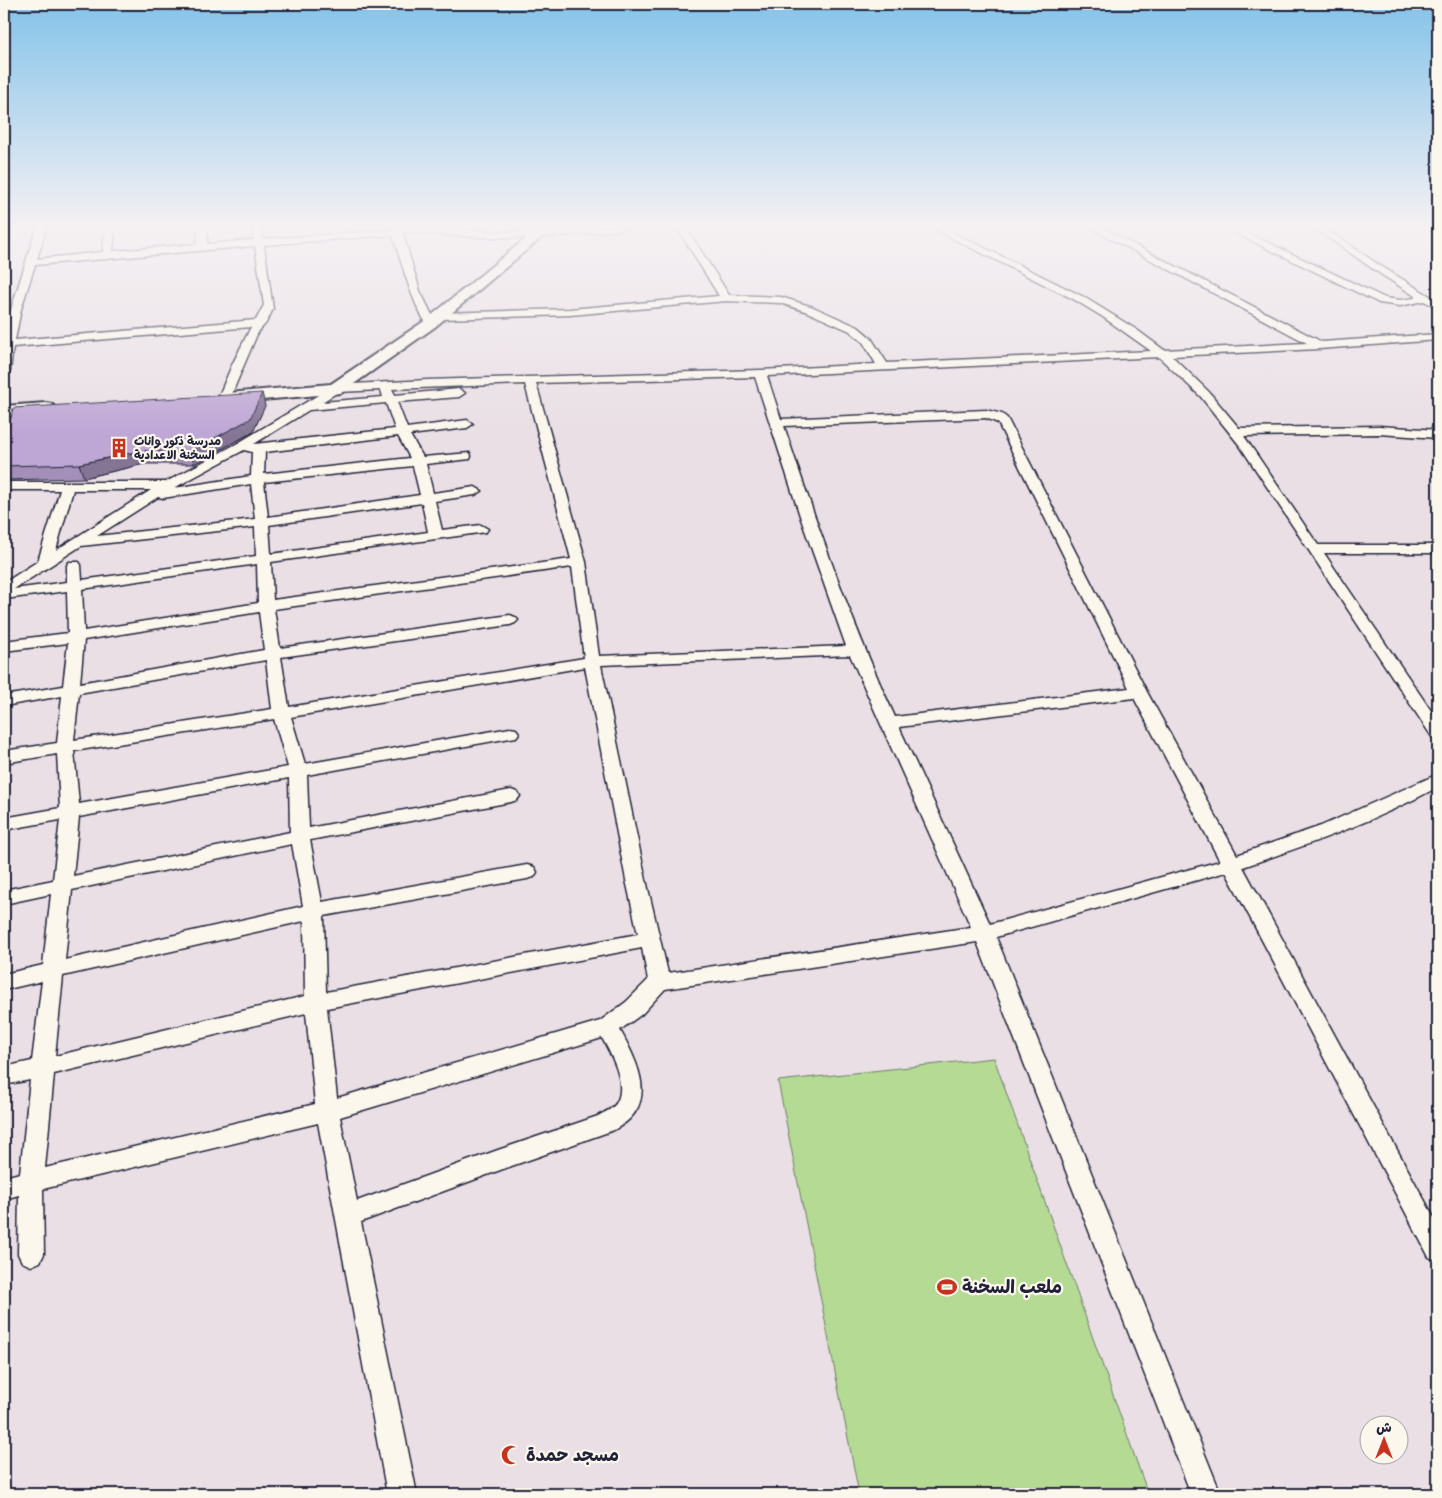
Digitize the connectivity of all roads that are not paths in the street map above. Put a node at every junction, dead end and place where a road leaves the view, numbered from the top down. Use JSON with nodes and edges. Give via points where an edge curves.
{"nodes":[{"id":1,"x":17,"y":296,"type":"edge"},
{"id":2,"x":268,"y":296,"type":"edge"},
{"id":3,"x":419,"y":296,"type":"edge"},
{"id":4,"x":464,"y":296,"type":"edge"},
{"id":5,"x":1077,"y":296,"type":"edge"},
{"id":6,"x":1224,"y":296,"type":"edge"},
{"id":7,"x":1372,"y":296,"type":"edge"},
{"id":8,"x":1420,"y":296,"type":"edge"},
{"id":9,"x":1424,"y":296,"type":"edge"},
{"id":10,"x":726,"y":298,"type":"joint"},
{"id":11,"x":1438,"y":304,"type":"edge"},
{"id":12,"x":436,"y":319,"type":"junction"},
{"id":13,"x":261,"y":323,"type":"junction"},
{"id":14,"x":1438,"y":337,"type":"edge"},
{"id":15,"x":9,"y":344,"type":"junction"},
{"id":16,"x":1319,"y":346,"type":"junction"},
{"id":17,"x":1161,"y":352,"type":"junction"},
{"id":18,"x":884,"y":367,"type":"junction"},
{"id":19,"x":4,"y":372,"type":"edge"},
{"id":20,"x":760,"y":373,"type":"junction"},
{"id":21,"x":530,"y":380,"type":"junction"},
{"id":22,"x":385,"y":385,"type":"junction"},
{"id":23,"x":335,"y":389,"type":"junction"},
{"id":24,"x":464,"y":393,"type":"dead end"},
{"id":25,"x":224,"y":398,"type":"junction"},
{"id":26,"x":390,"y":399,"type":"junction"},
{"id":27,"x":205,"y":400,"type":"edge"},
{"id":28,"x":61,"y":408,"type":"edge"},
{"id":29,"x":305,"y":408,"type":"junction"},
{"id":30,"x":4,"y":411,"type":"edge"},
{"id":31,"x":775,"y":423,"type":"junction"},
{"id":32,"x":467,"y":424,"type":"dead end"},
{"id":33,"x":402,"y":431,"type":"junction"},
{"id":34,"x":1236,"y":432,"type":"junction"},
{"id":35,"x":1438,"y":434,"type":"edge"},
{"id":36,"x":250,"y":448,"type":"junction"},
{"id":37,"x":465,"y":456,"type":"dead end"},
{"id":38,"x":419,"y":462,"type":"junction"},
{"id":39,"x":257,"y":479,"type":"junction"},
{"id":40,"x":4,"y":486,"type":"edge"},
{"id":41,"x":68,"y":486,"type":"junction"},
{"id":42,"x":168,"y":486,"type":"junction"},
{"id":43,"x":475,"y":491,"type":"dead end"},
{"id":44,"x":150,"y":496,"type":"junction"},
{"id":45,"x":427,"y":498,"type":"junction"},
{"id":46,"x":262,"y":522,"type":"junction"},
{"id":47,"x":481,"y":529,"type":"dead end"},
{"id":48,"x":436,"y":536,"type":"junction"},
{"id":49,"x":74,"y":543,"type":"junction"},
{"id":50,"x":1438,"y":549,"type":"edge"},
{"id":51,"x":1314,"y":550,"type":"junction"},
{"id":52,"x":264,"y":559,"type":"junction"},
{"id":53,"x":45,"y":561,"type":"junction"},
{"id":54,"x":579,"y":562,"type":"junction"},
{"id":55,"x":75,"y":575,"type":"junction"},
{"id":56,"x":4,"y":589,"type":"edge"},
{"id":57,"x":4,"y":595,"type":"edge"},
{"id":58,"x":266,"y":606,"type":"junction"},
{"id":59,"x":510,"y":620,"type":"dead end"},
{"id":60,"x":76,"y":637,"type":"junction"},
{"id":61,"x":4,"y":646,"type":"edge"},
{"id":62,"x":856,"y":650,"type":"junction"},
{"id":63,"x":271,"y":654,"type":"junction"},
{"id":64,"x":592,"y":660,"type":"junction"},
{"id":65,"x":69,"y":690,"type":"junction"},
{"id":66,"x":1139,"y":692,"type":"junction"},
{"id":67,"x":4,"y":701,"type":"edge"},
{"id":68,"x":282,"y":713,"type":"junction"},
{"id":69,"x":889,"y":723,"type":"junction"},
{"id":70,"x":510,"y":733,"type":"dead end"},
{"id":71,"x":1438,"y":733,"type":"edge"},
{"id":72,"x":65,"y":747,"type":"junction"},
{"id":73,"x":4,"y":757,"type":"edge"},
{"id":74,"x":298,"y":772,"type":"junction"},
{"id":75,"x":1438,"y":780,"type":"edge"},
{"id":76,"x":511,"y":796,"type":"dead end"},
{"id":77,"x":70,"y":813,"type":"junction"},
{"id":78,"x":4,"y":824,"type":"edge"},
{"id":79,"x":300,"y":836,"type":"junction"},
{"id":80,"x":1232,"y":864,"type":"junction"},
{"id":81,"x":527,"y":872,"type":"dead end"},
{"id":82,"x":62,"y":886,"type":"junction"},
{"id":83,"x":4,"y":898,"type":"edge"},
{"id":84,"x":314,"y":911,"type":"junction"},
{"id":85,"x":984,"y":933,"type":"junction"},
{"id":86,"x":650,"y":939,"type":"junction"},
{"id":87,"x":52,"y":972,"type":"junction"},
{"id":88,"x":4,"y":982,"type":"edge"},
{"id":89,"x":659,"y":982,"type":"junction"},
{"id":90,"x":316,"y":1002,"type":"junction"},
{"id":91,"x":607,"y":1028,"type":"junction"},
{"id":92,"x":42,"y":1068,"type":"junction"},
{"id":93,"x":4,"y":1076,"type":"edge"},
{"id":94,"x":327,"y":1111,"type":"junction"},
{"id":95,"x":31,"y":1181,"type":"junction"},
{"id":96,"x":4,"y":1188,"type":"edge"},
{"id":97,"x":348,"y":1216,"type":"junction"},
{"id":98,"x":1438,"y":1249,"type":"edge"},
{"id":99,"x":31,"y":1254,"type":"dead end"},
{"id":100,"x":402,"y":1494,"type":"edge"},
{"id":101,"x":1206,"y":1494,"type":"edge"}],
"edges":[{"from":1,"to":15,"type":"street"},
{"from":2,"to":13,"type":"street","via":[[268,312]]},
{"from":3,"to":12,"type":"street"},
{"from":4,"to":12,"type":"street"},
{"from":5,"to":17,"type":"street"},
{"from":6,"to":16,"type":"street"},
{"from":7,"to":8,"type":"street","via":[[1383,301],[1409,303],[1419,300]]},
{"from":9,"to":11,"type":"street"},
{"from":10,"to":12,"type":"street","via":[[570,312]]},
{"from":10,"to":18,"type":"street","via":[[781,300],[833,319],[867,340]]},
{"from":12,"to":23,"type":"street"},
{"from":13,"to":15,"type":"street"},
{"from":13,"to":25,"type":"street","via":[[255,329]]},
{"from":14,"to":16,"type":"street"},
{"from":15,"to":19,"type":"street"},
{"from":16,"to":17,"type":"street"},
{"from":17,"to":18,"type":"street"},
{"from":17,"to":34,"type":"street"},
{"from":18,"to":20,"type":"street"},
{"from":20,"to":21,"type":"street"},
{"from":20,"to":31,"type":"street"},
{"from":21,"to":22,"type":"street"},
{"from":21,"to":54,"type":"street"},
{"from":22,"to":23,"type":"street"},
{"from":22,"to":26,"type":"street"},
{"from":23,"to":25,"type":"street"},
{"from":23,"to":29,"type":"street"},
{"from":24,"to":26,"type":"street"},
{"from":25,"to":27,"type":"street"},
{"from":26,"to":29,"type":"street"},
{"from":26,"to":33,"type":"street"},
{"from":28,"to":30,"type":"street"},
{"from":29,"to":36,"type":"street"},
{"from":31,"to":62,"type":"street"},
{"from":31,"to":66,"type":"street","via":[[965,414],[998,417]]},
{"from":32,"to":33,"type":"street"},
{"from":33,"to":36,"type":"street"},
{"from":33,"to":38,"type":"street"},
{"from":34,"to":35,"type":"street","via":[[1379,430]]},
{"from":34,"to":51,"type":"street"},
{"from":36,"to":39,"type":"street"},
{"from":36,"to":42,"type":"street"},
{"from":37,"to":38,"type":"street"},
{"from":38,"to":39,"type":"street"},
{"from":38,"to":45,"type":"street"},
{"from":39,"to":44,"type":"street"},
{"from":39,"to":46,"type":"street"},
{"from":40,"to":41,"type":"street"},
{"from":41,"to":42,"type":"street"},
{"from":41,"to":53,"type":"street"},
{"from":42,"to":44,"type":"street"},
{"from":43,"to":45,"type":"street"},
{"from":44,"to":49,"type":"street"},
{"from":45,"to":46,"type":"street"},
{"from":45,"to":48,"type":"street"},
{"from":46,"to":49,"type":"street"},
{"from":46,"to":52,"type":"street"},
{"from":47,"to":48,"type":"street"},
{"from":48,"to":52,"type":"street"},
{"from":49,"to":53,"type":"street"},
{"from":50,"to":51,"type":"street"},
{"from":51,"to":71,"type":"street"},
{"from":52,"to":55,"type":"street"},
{"from":52,"to":58,"type":"street"},
{"from":53,"to":56,"type":"street"},
{"from":54,"to":58,"type":"street"},
{"from":54,"to":64,"type":"street"},
{"from":55,"to":57,"type":"street"},
{"from":55,"to":60,"type":"street"},
{"from":58,"to":60,"type":"street"},
{"from":58,"to":63,"type":"street"},
{"from":59,"to":63,"type":"street"},
{"from":60,"to":61,"type":"street"},
{"from":60,"to":65,"type":"street"},
{"from":62,"to":64,"type":"street"},
{"from":62,"to":69,"type":"street"},
{"from":63,"to":65,"type":"street"},
{"from":63,"to":68,"type":"street"},
{"from":64,"to":68,"type":"street"},
{"from":64,"to":86,"type":"street"},
{"from":65,"to":67,"type":"street"},
{"from":65,"to":72,"type":"street"},
{"from":66,"to":69,"type":"street"},
{"from":66,"to":80,"type":"street"},
{"from":68,"to":72,"type":"street"},
{"from":68,"to":74,"type":"street"},
{"from":69,"to":85,"type":"street"},
{"from":70,"to":74,"type":"street"},
{"from":72,"to":73,"type":"street"},
{"from":72,"to":77,"type":"street"},
{"from":74,"to":77,"type":"street"},
{"from":74,"to":79,"type":"street"},
{"from":75,"to":80,"type":"street","via":[[1328,831]]},
{"from":76,"to":79,"type":"street"},
{"from":77,"to":78,"type":"street"},
{"from":77,"to":82,"type":"street"},
{"from":79,"to":82,"type":"street"},
{"from":79,"to":84,"type":"street"},
{"from":80,"to":85,"type":"street"},
{"from":80,"to":98,"type":"street"},
{"from":81,"to":84,"type":"street"},
{"from":82,"to":83,"type":"street"},
{"from":82,"to":87,"type":"street"},
{"from":84,"to":87,"type":"street"},
{"from":84,"to":90,"type":"street"},
{"from":85,"to":89,"type":"street"},
{"from":85,"to":101,"type":"street"},
{"from":86,"to":89,"type":"street"},
{"from":86,"to":90,"type":"street"},
{"from":87,"to":88,"type":"street"},
{"from":87,"to":92,"type":"street"},
{"from":89,"to":91,"type":"street","via":[[634,1008]]},
{"from":90,"to":92,"type":"street"},
{"from":90,"to":94,"type":"street"},
{"from":91,"to":94,"type":"street"},
{"from":91,"to":97,"type":"street","via":[[628,1067],[630,1080],[627,1107],[620,1115],[606,1123]]},
{"from":92,"to":93,"type":"street"},
{"from":92,"to":95,"type":"street"},
{"from":94,"to":95,"type":"street"},
{"from":94,"to":97,"type":"street"},
{"from":95,"to":96,"type":"street"},
{"from":95,"to":99,"type":"street"},
{"from":97,"to":100,"type":"street"}]}
